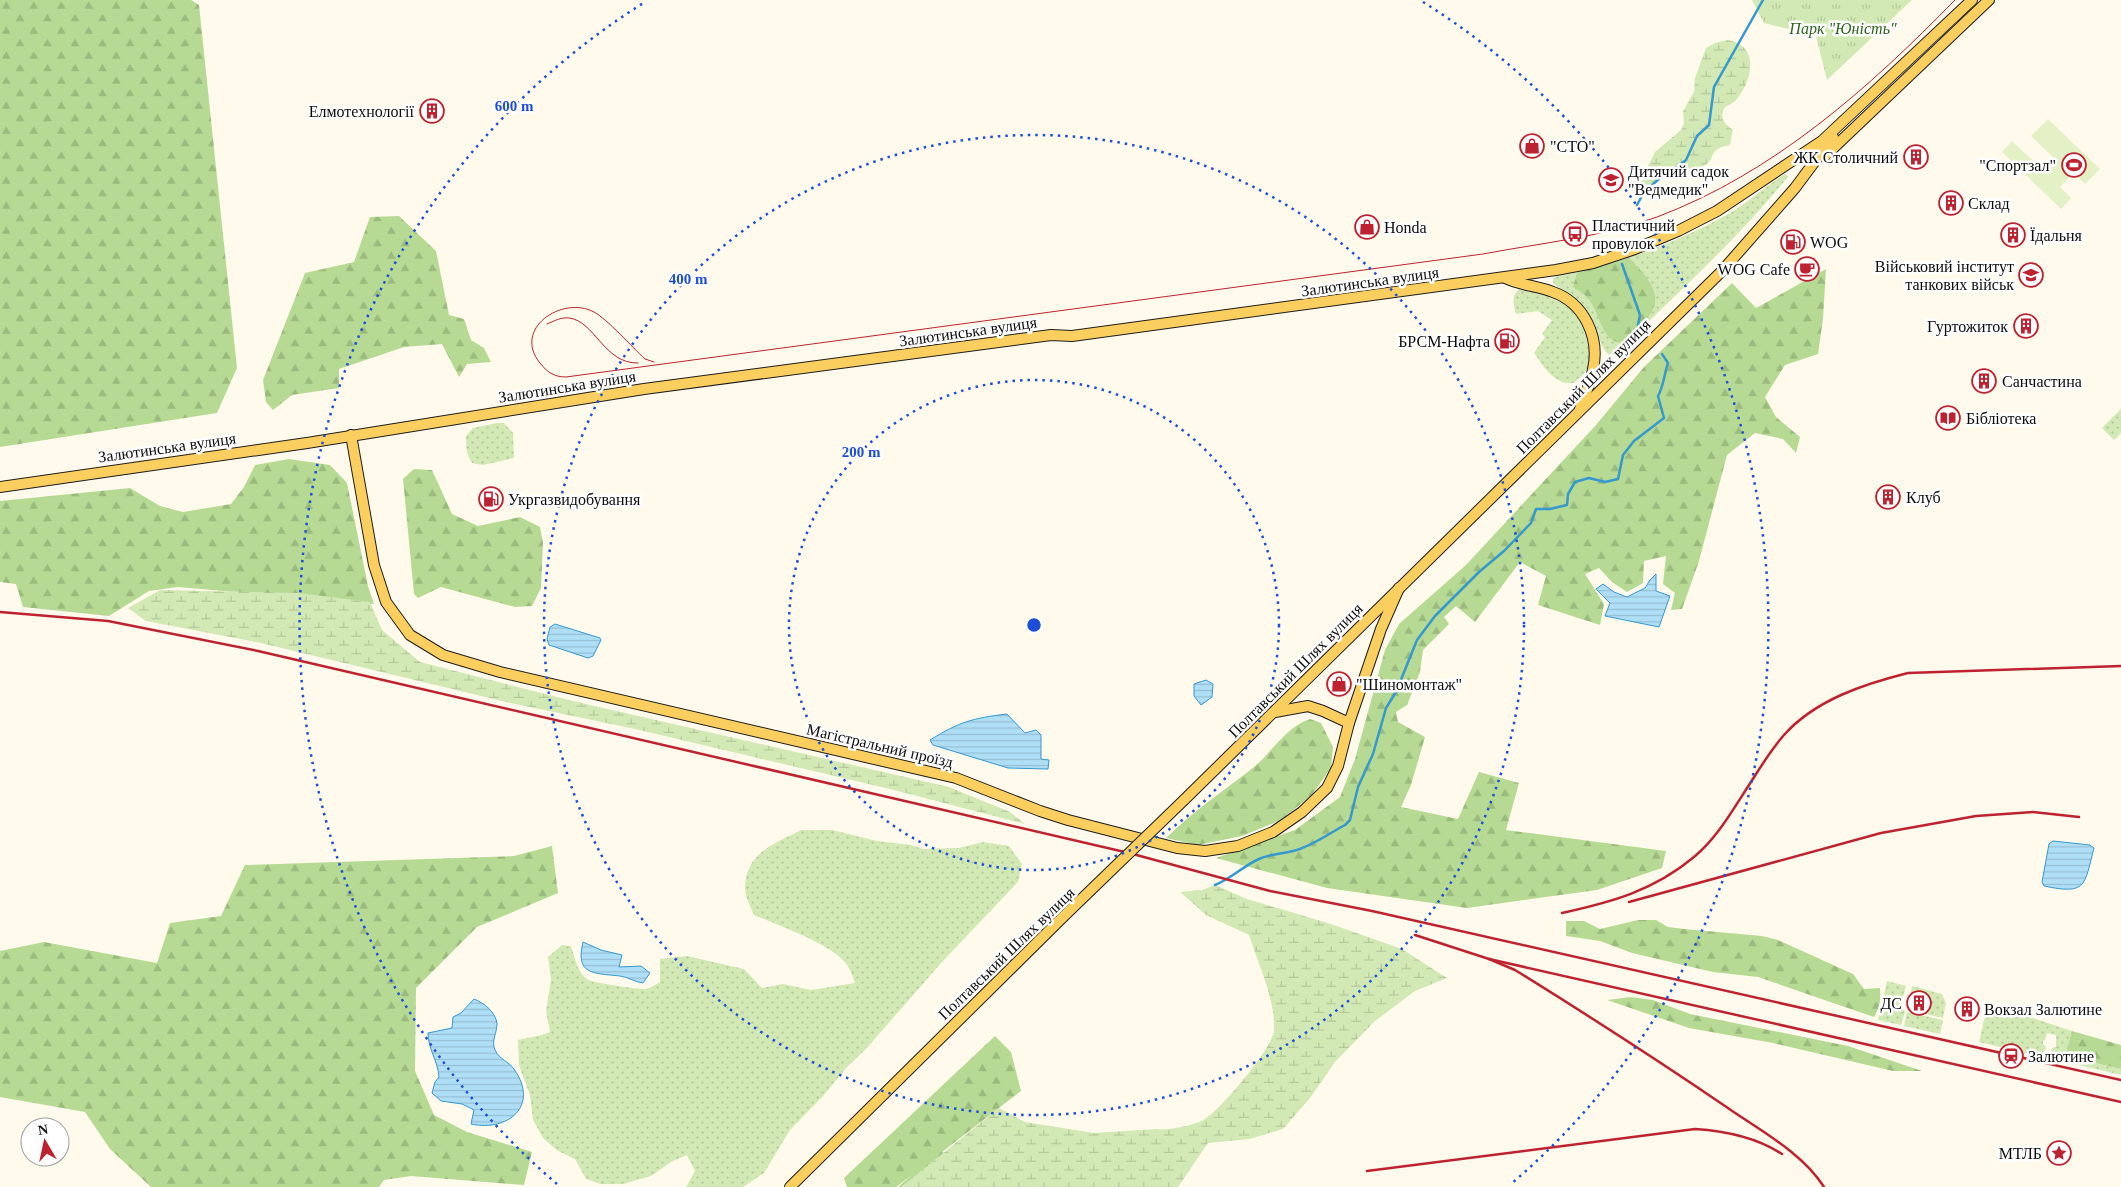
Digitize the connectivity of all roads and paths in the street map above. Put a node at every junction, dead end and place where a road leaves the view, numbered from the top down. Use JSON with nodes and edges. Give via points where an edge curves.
{"nodes":[{"id":1,"x":1972,"y":0,"type":"edge"},
{"id":2,"x":1989,"y":0,"type":"edge"},
{"id":3,"x":1849,"y":116,"type":"junction"},
{"id":4,"x":1813,"y":166,"type":"junction"},
{"id":5,"x":1556,"y":270,"type":"junction"},
{"id":6,"x":1504,"y":278,"type":"junction"},
{"id":7,"x":1554,"y":292,"type":"junction"},
{"id":8,"x":1579,"y":411,"type":"junction"},
{"id":9,"x":351,"y":435,"type":"junction"},
{"id":10,"x":0,"y":487,"type":"edge"},
{"id":11,"x":1399,"y":588,"type":"junction"},
{"id":12,"x":1274,"y":712,"type":"junction"},
{"id":13,"x":1349,"y":724,"type":"junction"},
{"id":14,"x":790,"y":1187,"type":"edge"}],
"edges":[{"from":1,"to":3,"type":"main road","name":"Залютинська вулиця"},
{"from":2,"to":4,"type":"main road","name":"Полтавський Шлях вулиця"},
{"from":3,"to":4,"type":"main road","name":"Полтавський Шлях вулиця"},
{"from":3,"to":5,"type":"main road","name":"Залютинська вулиця","via":[[1815,147],[1717,212],[1635,249],[1593,263]]},
{"from":4,"to":8,"type":"main road","name":"Полтавський Шлях вулиця","via":[[1722,271]]},
{"from":5,"to":6,"type":"main road","name":"Залютинська вулиця"},
{"from":5,"to":7,"type":"main road","via":[[1548,283]]},
{"from":6,"to":7,"type":"main road"},
{"from":6,"to":9,"type":"main road","name":"Залютинська вулиця","via":[[1072,336],[1051,335],[791,368]]},
{"from":7,"to":8,"type":"main road","via":[[1581,312],[1594,342],[1593,371]]},
{"from":8,"to":11,"type":"main road","name":"Полтавський Шлях вулиця"},
{"from":9,"to":10,"type":"main road","name":"Залютинська вулиця"},
{"from":9,"to":13,"type":"main road","name":"Магістральний проїзд","via":[[374,564],[386,602],[410,636],[443,655],[500,672],[956,778],[1068,820],[1176,848],[1205,851],[1238,846],[1273,832],[1302,812],[1327,788],[1338,766]]},
{"from":11,"to":12,"type":"main road","name":"Полтавський Шлях вулиця"},
{"from":11,"to":13,"type":"main road","name":"Магістральний проїзд","via":[[1381,629]]},
{"from":12,"to":13,"type":"main road","via":[[1308,706]]},
{"from":12,"to":14,"type":"main road","name":"Полтавський Шлях вулиця","bridge":true}]}
